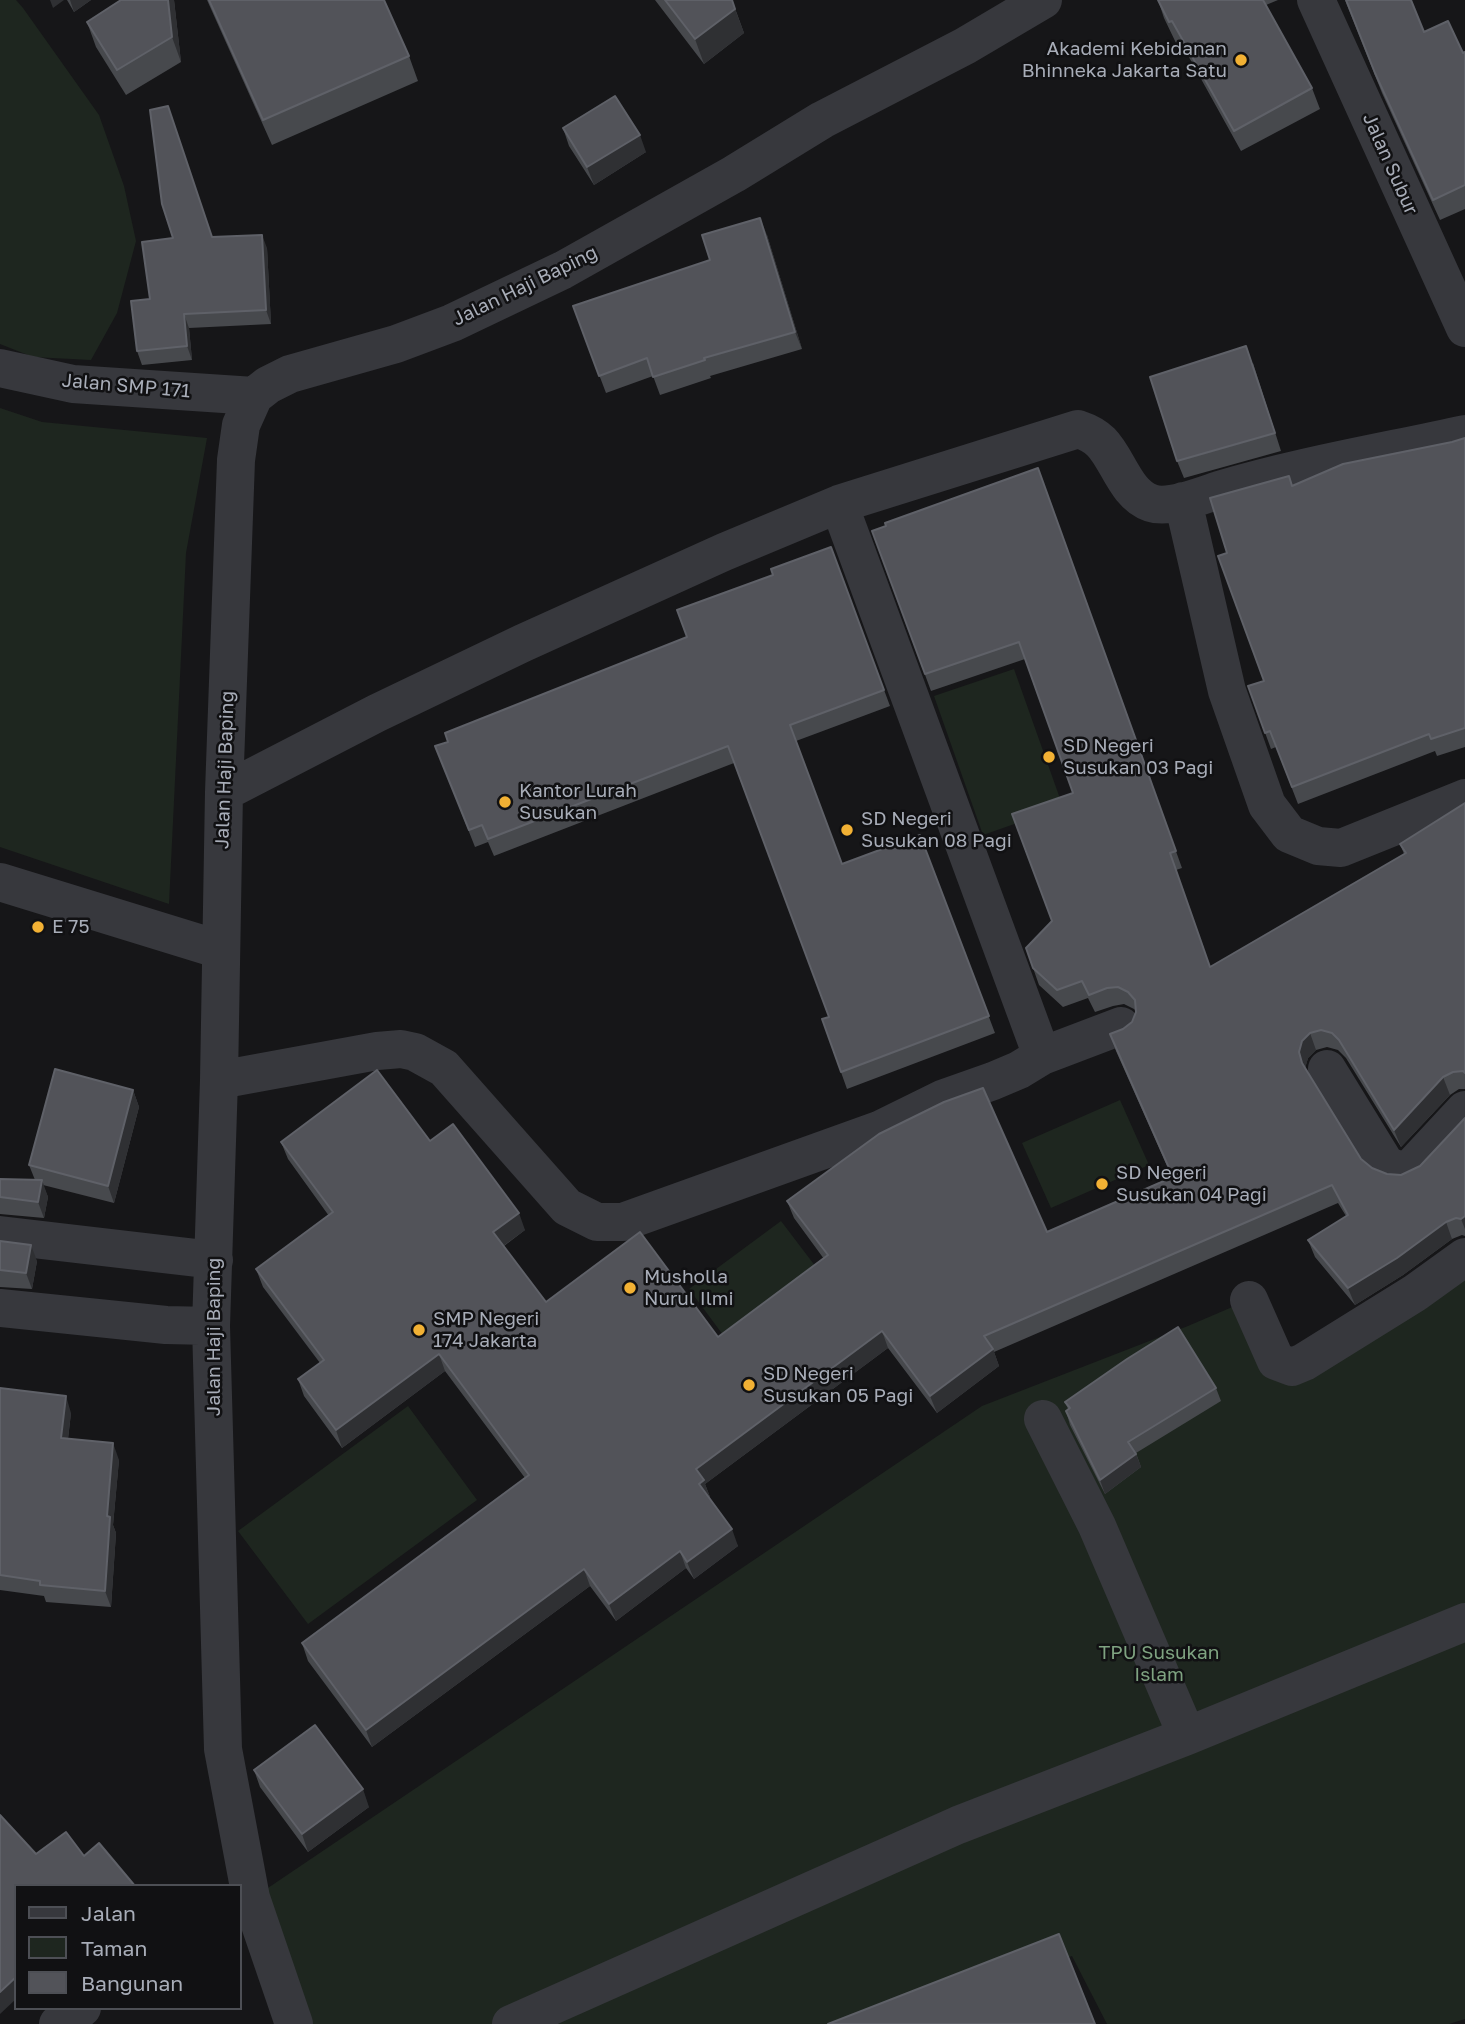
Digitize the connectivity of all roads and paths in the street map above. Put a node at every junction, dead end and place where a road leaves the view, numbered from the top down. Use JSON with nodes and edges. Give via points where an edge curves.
{"nodes":[{"id":1,"x":1043,"y":0,"type":"edge"},
{"id":2,"x":1316,"y":0,"type":"edge"},
{"id":3,"x":1465,"y":328,"type":"edge"},
{"id":4,"x":0,"y":368,"type":"edge"},
{"id":5,"x":254,"y":396,"type":"junction"},
{"id":6,"x":1465,"y":434,"type":"edge"},
{"id":7,"x":1183,"y":501,"type":"junction"},
{"id":8,"x":839,"y":504,"type":"junction"},
{"id":9,"x":224,"y":792,"type":"junction"},
{"id":10,"x":1465,"y":798,"type":"edge"},
{"id":11,"x":0,"y":882,"type":"edge"},
{"id":12,"x":220,"y":950,"type":"junction"},
{"id":13,"x":1121,"y":1026,"type":"dead end"},
{"id":14,"x":1042,"y":1056,"type":"junction"},
{"id":15,"x":1327,"y":1069,"type":"dead end"},
{"id":16,"x":219,"y":1080,"type":"junction"},
{"id":17,"x":1465,"y":1110,"type":"edge"},
{"id":18,"x":0,"y":1235,"type":"edge"},
{"id":19,"x":1465,"y":1258,"type":"edge"},
{"id":20,"x":214,"y":1260,"type":"junction"},
{"id":21,"x":1249,"y":1300,"type":"dead end"},
{"id":22,"x":0,"y":1307,"type":"edge"},
{"id":23,"x":211,"y":1326,"type":"junction"},
{"id":24,"x":1043,"y":1419,"type":"dead end"},
{"id":25,"x":1465,"y":1622,"type":"edge"},
{"id":26,"x":1187,"y":1735,"type":"junction"},
{"id":27,"x":245,"y":1902,"type":"edge"},
{"id":28,"x":79,"y":2010,"type":"edge"},
{"id":29,"x":58,"y":2024,"type":"edge"},
{"id":30,"x":294,"y":2024,"type":"edge"},
{"id":31,"x":511,"y":2024,"type":"edge"}],
"edges":[{"from":1,"to":5,"type":"street","name":"Jalan Haji Baping","via":[[822,120],[563,270],[452,323],[290,374]]},
{"from":2,"to":3,"type":"street","name":"Jalan Subur"},
{"from":4,"to":5,"type":"street","name":"Jalan SMP 171","via":[[73,384]]},
{"from":5,"to":9,"type":"street","name":"Jalan Haji Baping","via":[[241,425],[236,460]]},
{"from":6,"to":7,"type":"street","via":[[1252,481]]},
{"from":7,"to":8,"type":"street","via":[[1152,503],[1136,494],[1102,443],[1078,429]]},
{"from":7,"to":10,"type":"street","via":[[1227,691],[1267,805],[1289,834],[1318,846],[1341,848]]},
{"from":8,"to":9,"type":"street","via":[[547,631]]},
{"from":8,"to":14,"type":"street"},
{"from":9,"to":12,"type":"street","name":"Jalan Haji Baping"},
{"from":11,"to":12,"type":"street"},
{"from":12,"to":16,"type":"street","name":"Jalan Haji Baping"},
{"from":13,"to":14,"type":"street"},
{"from":14,"to":16,"type":"street","via":[[879,1130],[623,1222],[597,1222],[567,1207],[444,1068],[415,1052],[377,1051]]},
{"from":15,"to":17,"type":"street","via":[[1386,1165],[1401,1171],[1411,1168]]},
{"from":16,"to":20,"type":"street","name":"Jalan Haji Baping"},
{"from":18,"to":20,"type":"street"},
{"from":19,"to":21,"type":"street","via":[[1292,1367],[1276,1361]]},
{"from":20,"to":23,"type":"street","name":"Jalan Haji Baping"},
{"from":22,"to":23,"type":"street"},
{"from":23,"to":27,"type":"street","name":"Jalan Haji Baping","via":[[223,1749]]},
{"from":24,"to":26,"type":"street","via":[[1097,1526]]},
{"from":25,"to":26,"type":"street"},
{"from":26,"to":31,"type":"street","via":[[958,1825]]},
{"from":27,"to":30,"type":"street","name":"Jalan Haji Baping"},
{"from":28,"to":29,"type":"street"}]}
